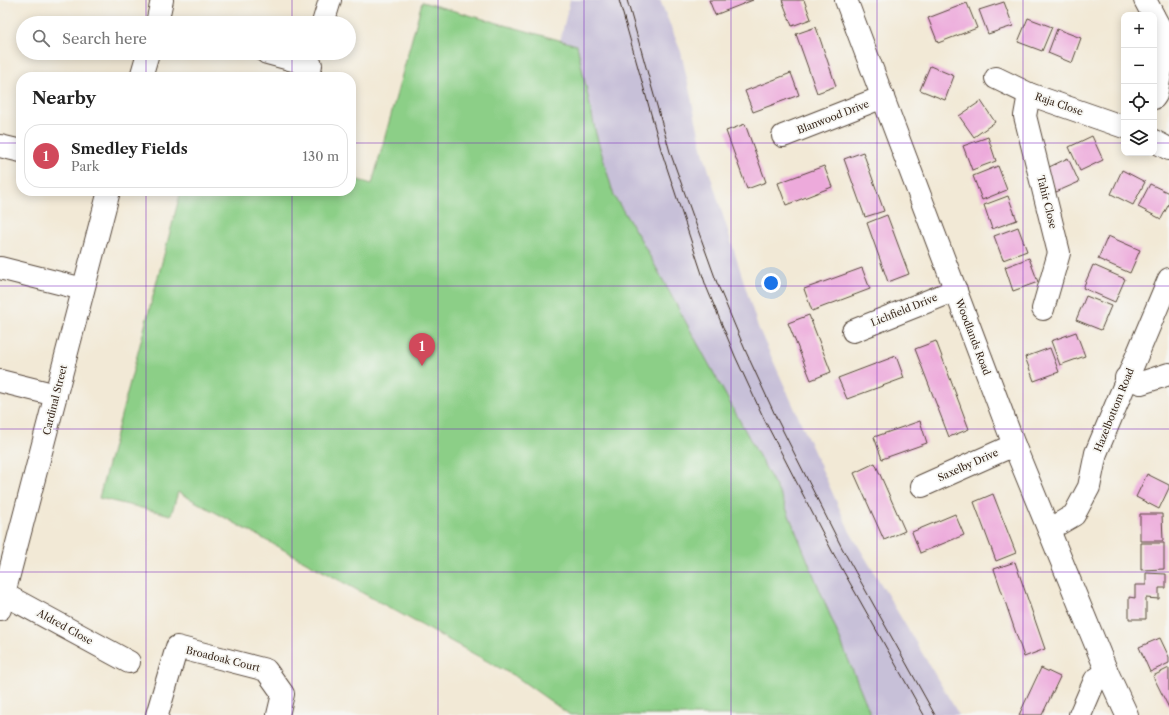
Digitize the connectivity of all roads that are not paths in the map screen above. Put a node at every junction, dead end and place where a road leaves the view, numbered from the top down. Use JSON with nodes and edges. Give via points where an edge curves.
{"nodes":[{"id":1,"x":162,"y":0,"type":"edge"},
{"id":2,"x":330,"y":0,"type":"edge"},
{"id":3,"x":846,"y":0,"type":"edge"},
{"id":4,"x":1145,"y":0,"type":"edge"},
{"id":5,"x":1152,"y":12,"type":"edge"},
{"id":6,"x":159,"y":16,"type":"edge"},
{"id":7,"x":325,"y":16,"type":"edge"},
{"id":8,"x":1157,"y":22,"type":"edge"},
{"id":9,"x":146,"y":60,"type":"edge"},
{"id":10,"x":293,"y":60,"type":"edge"},
{"id":11,"x":311,"y":65,"type":"edge"},
{"id":12,"x":142,"y":72,"type":"edge"},
{"id":13,"x":996,"y":78,"type":"dead end"},
{"id":14,"x":1157,"y":91,"type":"edge"},
{"id":15,"x":1029,"y":94,"type":"junction"},
{"id":16,"x":883,"y":97,"type":"junction"},
{"id":17,"x":1121,"y":126,"type":"edge"},
{"id":18,"x":784,"y":136,"type":"dead end"},
{"id":19,"x":1157,"y":143,"type":"edge"},
{"id":20,"x":0,"y":146,"type":"edge"},
{"id":21,"x":1169,"y":149,"type":"edge"},
{"id":22,"x":16,"y":150,"type":"edge"},
{"id":23,"x":108,"y":196,"type":"edge"},
{"id":24,"x":0,"y":268,"type":"edge"},
{"id":25,"x":1169,"y":279,"type":"edge"},
{"id":26,"x":83,"y":289,"type":"junction"},
{"id":27,"x":956,"y":290,"type":"junction"},
{"id":28,"x":1044,"y":309,"type":"dead end"},
{"id":29,"x":853,"y":331,"type":"dead end"},
{"id":30,"x":1169,"y":374,"type":"edge"},
{"id":31,"x":1126,"y":378,"type":"junction"},
{"id":32,"x":0,"y":381,"type":"edge"},
{"id":33,"x":56,"y":395,"type":"junction"},
{"id":34,"x":1014,"y":445,"type":"junction"},
{"id":35,"x":922,"y":486,"type":"dead end"},
{"id":36,"x":1050,"y":529,"type":"junction"},
{"id":37,"x":1,"y":599,"type":"edge"},
{"id":38,"x":129,"y":662,"type":"dead end"},
{"id":39,"x":1107,"y":672,"type":"junction"},
{"id":40,"x":157,"y":715,"type":"edge"},
{"id":41,"x":278,"y":715,"type":"edge"},
{"id":42,"x":1080,"y":715,"type":"edge"},
{"id":43,"x":1127,"y":715,"type":"edge"}],
"edges":[{"from":1,"to":6,"type":"street"},
{"from":2,"to":7,"type":"street"},
{"from":3,"to":16,"type":"street","name":"Woodlands Road"},
{"from":4,"to":5,"type":"street"},
{"from":8,"to":14,"type":"street","via":[[1167,41]]},
{"from":9,"to":12,"type":"street"},
{"from":10,"to":11,"type":"street"},
{"from":13,"to":15,"type":"street","name":"Raja Close"},
{"from":15,"to":17,"type":"street","name":"Raja Close"},
{"from":15,"to":28,"type":"street","name":"Tahir Close","via":[[1025,116],[1059,253]]},
{"from":16,"to":18,"type":"street","name":"Blanwood Drive"},
{"from":16,"to":27,"type":"street","name":"Woodlands Road"},
{"from":19,"to":21,"type":"street"},
{"from":20,"to":22,"type":"street"},
{"from":23,"to":26,"type":"street","name":"Cardinal Street"},
{"from":24,"to":26,"type":"street"},
{"from":25,"to":31,"type":"street","name":"Hazelbottom Road"},
{"from":26,"to":33,"type":"street","name":"Cardinal Street"},
{"from":27,"to":29,"type":"street","name":"Lichfield Drive"},
{"from":27,"to":34,"type":"street","name":"Woodlands Road"},
{"from":30,"to":31,"type":"street","via":[[1141,383]]},
{"from":31,"to":36,"type":"street","name":"Hazelbottom Road","via":[[1096,453],[1089,487],[1074,515]]},
{"from":32,"to":33,"type":"street"},
{"from":33,"to":37,"type":"street","name":"Cardinal Street"},
{"from":34,"to":35,"type":"street","name":"Saxelby Drive"},
{"from":34,"to":36,"type":"street","name":"Woodlands Road"},
{"from":36,"to":39,"type":"street","name":"Woodlands Road"},
{"from":37,"to":38,"type":"street","name":"Aldred Close"},
{"from":39,"to":42,"type":"street","via":[[1095,680]]},
{"from":39,"to":43,"type":"street","name":"Woodlands Road"},
{"from":40,"to":41,"type":"street","name":"Broadoak Court","via":[[177,647],[266,670],[283,694]]}]}
